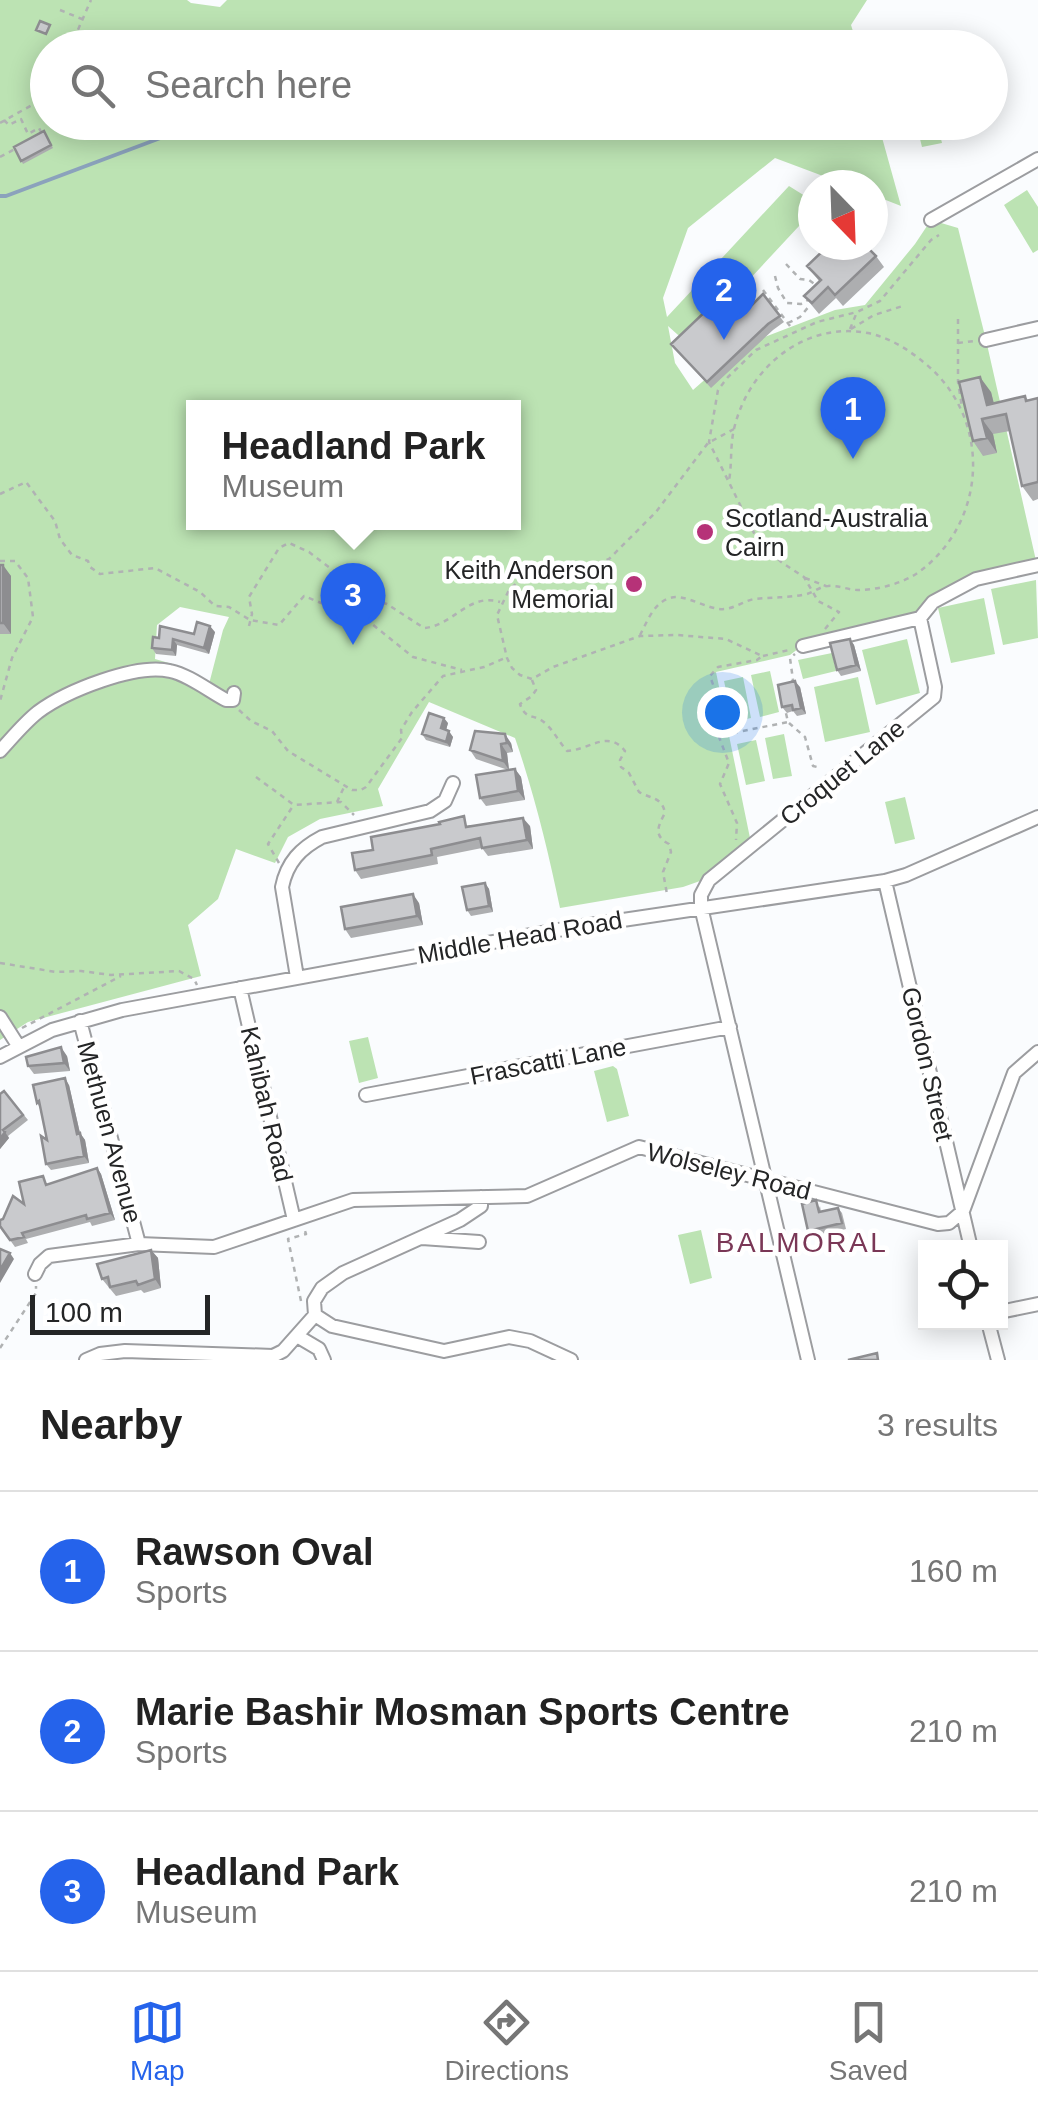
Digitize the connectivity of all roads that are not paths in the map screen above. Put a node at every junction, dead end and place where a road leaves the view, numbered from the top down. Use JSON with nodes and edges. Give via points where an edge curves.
{"nodes":[{"id":1,"x":1038,"y":158,"type":"edge"},
{"id":2,"x":932,"y":220,"type":"dead end"},
{"id":3,"x":1038,"y":328,"type":"edge"},
{"id":4,"x":986,"y":340,"type":"road end"},
{"id":5,"x":1038,"y":565,"type":"edge"},
{"id":6,"x":920,"y":618,"type":"junction"},
{"id":7,"x":803,"y":646,"type":"road end"},
{"id":8,"x":234,"y":696,"type":"road end"},
{"id":9,"x":0,"y":751,"type":"edge"},
{"id":10,"x":453,"y":783,"type":"dead end"},
{"id":11,"x":1038,"y":816,"type":"edge"},
{"id":12,"x":885,"y":880,"type":"junction"},
{"id":13,"x":702,"y":907,"type":"junction"},
{"id":14,"x":296,"y":977,"type":"junction"},
{"id":15,"x":240,"y":988,"type":"junction"},
{"id":16,"x":0,"y":1016,"type":"edge"},
{"id":17,"x":80,"y":1021,"type":"junction"},
{"id":18,"x":730,"y":1027,"type":"junction"},
{"id":19,"x":19,"y":1046,"type":"junction"},
{"id":20,"x":1038,"y":1052,"type":"edge"},
{"id":21,"x":0,"y":1057,"type":"edge"},
{"id":22,"x":366,"y":1095,"type":"dead end"},
{"id":23,"x":766,"y":1180,"type":"junction"},
{"id":24,"x":481,"y":1197,"type":"junction"},
{"id":25,"x":963,"y":1211,"type":"junction"},
{"id":26,"x":298,"y":1218,"type":"junction"},
{"id":27,"x":419,"y":1238,"type":"junction"},
{"id":28,"x":970,"y":1240,"type":"edge"},
{"id":29,"x":479,"y":1242,"type":"dead end"},
{"id":30,"x":139,"y":1244,"type":"junction"},
{"id":31,"x":35,"y":1274,"type":"road end"},
{"id":32,"x":1038,"y":1304,"type":"edge"},
{"id":33,"x":1008,"y":1310,"type":"edge"},
{"id":34,"x":306,"y":1326,"type":"junction"},
{"id":35,"x":990,"y":1330,"type":"edge"},
{"id":36,"x":86,"y":1360,"type":"edge"},
{"id":37,"x":324,"y":1360,"type":"edge"},
{"id":38,"x":571,"y":1360,"type":"edge"},
{"id":39,"x":808,"y":1360,"type":"edge"},
{"id":40,"x":998,"y":1360,"type":"edge"}],
"edges":[{"from":1,"to":2,"type":"street"},
{"from":3,"to":4,"type":"street"},
{"from":5,"to":6,"type":"street","via":[[976,579],[932,602]]},
{"from":6,"to":7,"type":"street"},
{"from":6,"to":13,"type":"street","name":"Croquet Lane","via":[[934,697],[709,880]]},
{"from":8,"to":9,"type":"street","via":[[226,700],[174,671],[122,674],[63,696]]},
{"from":10,"to":14,"type":"street","via":[[445,801],[430,811],[322,837],[294,857],[282,886]]},
{"from":11,"to":12,"type":"street","name":"Middle Head Road"},
{"from":12,"to":13,"type":"street","name":"Middle Head Road"},
{"from":12,"to":25,"type":"street","name":"Gordon Street"},
{"from":13,"to":14,"type":"street","name":"Middle Head Road"},
{"from":13,"to":18,"type":"street"},
{"from":14,"to":15,"type":"street","name":"Middle Head Road"},
{"from":15,"to":17,"type":"street","name":"Middle Head Road"},
{"from":15,"to":26,"type":"street","name":"Kahibah Road"},
{"from":16,"to":19,"type":"street"},
{"from":17,"to":19,"type":"street","name":"Middle Head Road"},
{"from":17,"to":30,"type":"street","name":"Methuen Avenue"},
{"from":18,"to":22,"type":"street","name":"Frascatti Lane"},
{"from":18,"to":23,"type":"street"},
{"from":19,"to":21,"type":"street","name":"Middle Head Road"},
{"from":20,"to":25,"type":"street","via":[[1014,1073]]},
{"from":23,"to":24,"type":"street","name":"Wolseley Road","via":[[639,1147],[528,1196]]},
{"from":23,"to":25,"type":"street","name":"Wolseley Road","via":[[938,1224]]},
{"from":23,"to":39,"type":"street"},
{"from":24,"to":26,"type":"street","name":"Wolseley Road","via":[[353,1200]]},
{"from":24,"to":27,"type":"street","via":[[481,1206],[460,1220]]},
{"from":25,"to":28,"type":"street","name":"Gordon Street"},
{"from":26,"to":30,"type":"street","name":"Wolseley Road","via":[[214,1248]]},
{"from":27,"to":29,"type":"street"},
{"from":27,"to":34,"type":"street","via":[[322,1288]]},
{"from":30,"to":31,"type":"street","name":"Wolseley Road","via":[[49,1256]]},
{"from":32,"to":33,"type":"street"},
{"from":34,"to":36,"type":"street","via":[[273,1356],[125,1352]]},
{"from":34,"to":37,"type":"street"},
{"from":34,"to":38,"type":"street","via":[[444,1350],[510,1336]]},
{"from":35,"to":40,"type":"street"}]}
